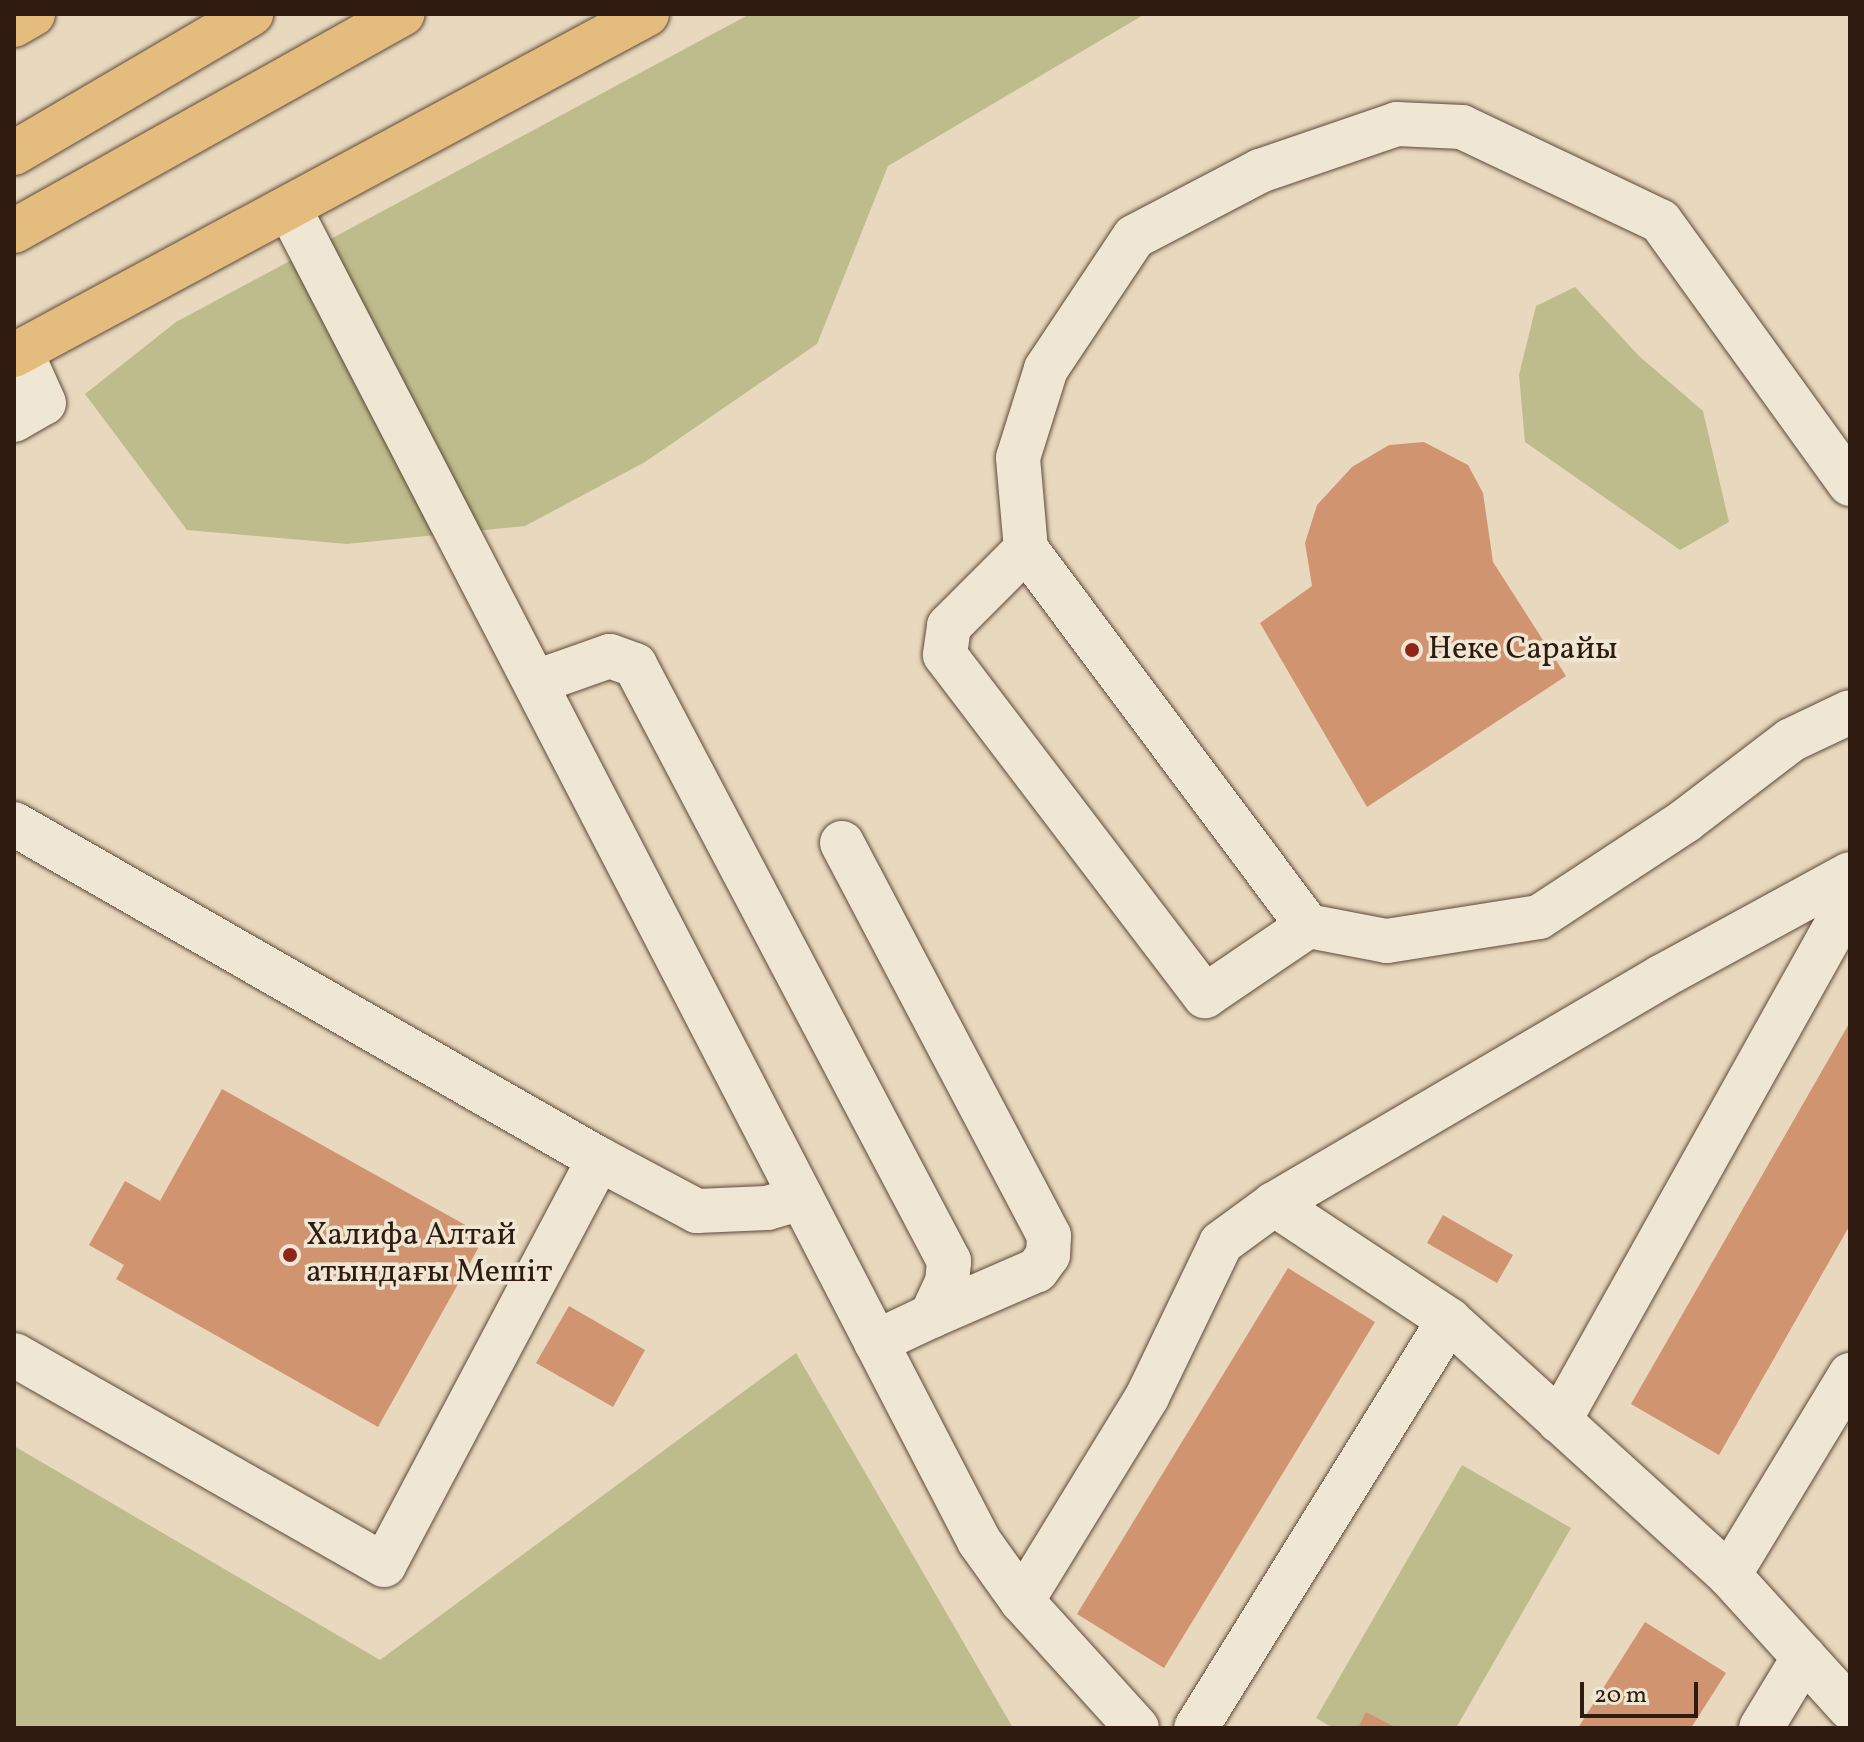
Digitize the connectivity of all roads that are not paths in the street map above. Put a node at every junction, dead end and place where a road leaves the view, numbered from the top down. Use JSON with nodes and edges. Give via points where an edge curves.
{"nodes":[{"id":1,"x":33,"y":14,"type":"edge"},
{"id":2,"x":251,"y":14,"type":"edge"},
{"id":3,"x":402,"y":14,"type":"edge"},
{"id":4,"x":647,"y":14,"type":"edge"},
{"id":5,"x":14,"y":25,"type":"edge"},
{"id":6,"x":14,"y":153,"type":"edge"},
{"id":7,"x":289,"y":208,"type":"junction"},
{"id":8,"x":14,"y":231,"type":"edge"},
{"id":9,"x":18,"y":354,"type":"edge"},
{"id":10,"x":14,"y":420,"type":"edge"},
{"id":11,"x":1850,"y":484,"type":"edge"},
{"id":12,"x":1026,"y":549,"type":"junction"},
{"id":13,"x":536,"y":682,"type":"junction"},
{"id":14,"x":1850,"y":712,"type":"edge"},
{"id":15,"x":14,"y":824,"type":"edge"},
{"id":16,"x":842,"y":843,"type":"dead end"},
{"id":17,"x":1850,"y":874,"type":"edge"},
{"id":18,"x":1850,"y":900,"type":"edge"},
{"id":19,"x":1308,"y":926,"type":"junction"},
{"id":20,"x":599,"y":1159,"type":"junction"},
{"id":21,"x":802,"y":1198,"type":"junction"},
{"id":22,"x":1274,"y":1204,"type":"junction"},
{"id":23,"x":931,"y":1316,"type":"junction"},
{"id":24,"x":1449,"y":1320,"type":"junction"},
{"id":25,"x":876,"y":1342,"type":"junction"},
{"id":26,"x":14,"y":1355,"type":"edge"},
{"id":27,"x":1850,"y":1375,"type":"edge"},
{"id":28,"x":1559,"y":1421,"type":"junction"},
{"id":29,"x":1729,"y":1575,"type":"junction"},
{"id":30,"x":1022,"y":1601,"type":"junction"},
{"id":31,"x":1804,"y":1657,"type":"junction"},
{"id":32,"x":1850,"y":1708,"type":"edge"},
{"id":33,"x":1137,"y":1728,"type":"edge"},
{"id":34,"x":1196,"y":1728,"type":"edge"},
{"id":35,"x":1761,"y":1728,"type":"edge"}],
"edges":[{"from":1,"to":5,"type":"main road"},
{"from":2,"to":6,"type":"main road"},
{"from":3,"to":8,"type":"main road"},
{"from":4,"to":7,"type":"main road"},
{"from":7,"to":9,"type":"main road"},
{"from":7,"to":13,"type":"street"},
{"from":9,"to":10,"type":"street","via":[[44,403]]},
{"from":11,"to":12,"type":"street","via":[[1660,221],[1462,127],[1397,124],[1260,171],[1134,237],[1046,369],[1018,458]]},
{"from":12,"to":19,"type":"street"},
{"from":12,"to":19,"type":"street","via":[[949,626],[945,655],[1205,996]]},
{"from":13,"to":21,"type":"street"},
{"from":13,"to":23,"type":"street","via":[[610,656],[635,665],[949,1261],[947,1282]]},
{"from":14,"to":19,"type":"street","via":[[1791,740],[1685,821],[1539,917],[1387,941]]},
{"from":15,"to":20,"type":"street"},
{"from":16,"to":23,"type":"street","via":[[1049,1236],[1048,1255],[1037,1270]]},
{"from":17,"to":22,"type":"street","via":[[1661,977]]},
{"from":18,"to":28,"type":"street"},
{"from":20,"to":21,"type":"street","via":[[697,1211],[767,1208]]},
{"from":20,"to":26,"type":"street","via":[[384,1565]]},
{"from":21,"to":25,"type":"street"},
{"from":22,"to":24,"type":"street"},
{"from":22,"to":30,"type":"street","via":[[1221,1243],[1147,1397]]},
{"from":23,"to":25,"type":"street"},
{"from":24,"to":28,"type":"street"},
{"from":24,"to":34,"type":"street"},
{"from":25,"to":30,"type":"street","via":[[979,1541]]},
{"from":27,"to":29,"type":"street"},
{"from":28,"to":29,"type":"street"},
{"from":29,"to":31,"type":"street"},
{"from":30,"to":33,"type":"street"},
{"from":31,"to":32,"type":"street"},
{"from":31,"to":35,"type":"street"}]}
